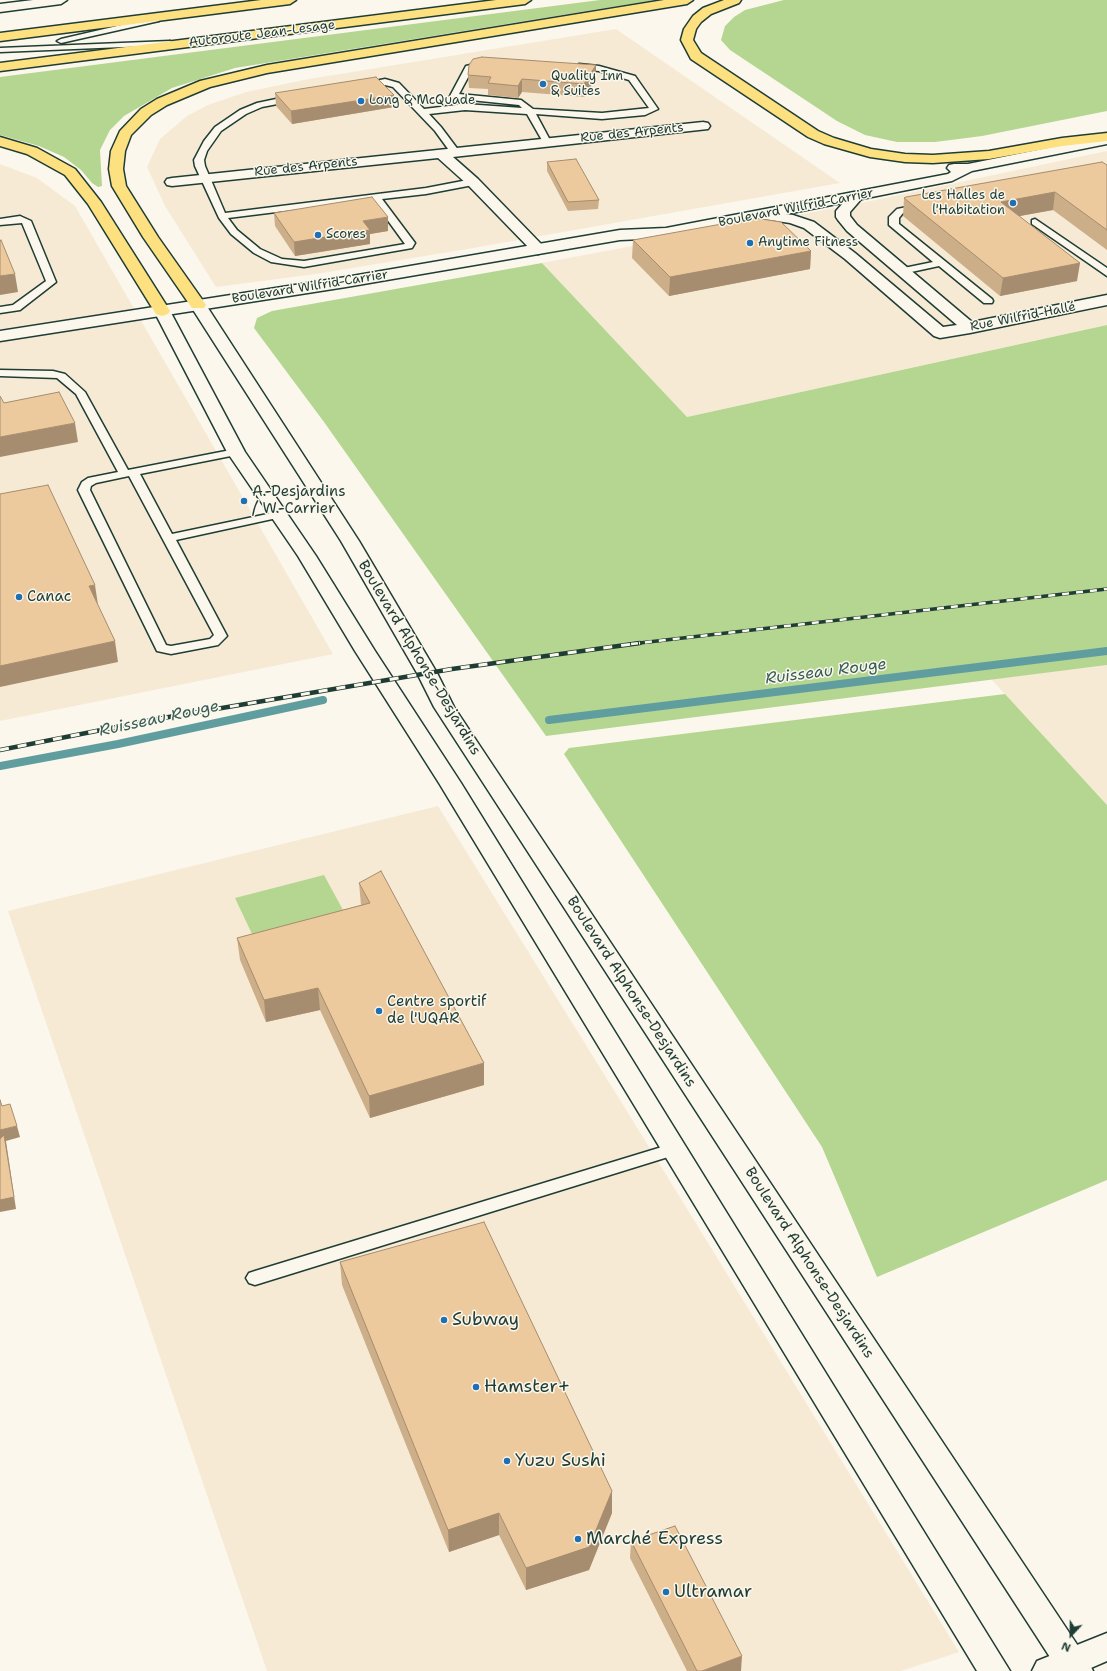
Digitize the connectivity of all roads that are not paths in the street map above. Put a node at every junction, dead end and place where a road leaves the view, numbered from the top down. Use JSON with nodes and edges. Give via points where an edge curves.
{"nodes":[{"id":1,"x":61,"y":0,"type":"edge"},
{"id":2,"x":209,"y":0,"type":"edge"},
{"id":3,"x":290,"y":0,"type":"edge"},
{"id":4,"x":525,"y":0,"type":"edge"},
{"id":5,"x":687,"y":0,"type":"edge"},
{"id":6,"x":735,"y":0,"type":"edge"},
{"id":7,"x":0,"y":8,"type":"edge"},
{"id":8,"x":178,"y":14,"type":"junction"},
{"id":9,"x":0,"y":31,"type":"edge"},
{"id":10,"x":0,"y":36,"type":"edge"},
{"id":11,"x":198,"y":42,"type":"junction"},
{"id":12,"x":26,"y":49,"type":"junction"},
{"id":13,"x":0,"y":50,"type":"edge"},
{"id":14,"x":0,"y":55,"type":"edge"},
{"id":15,"x":495,"y":62,"type":"edge"},
{"id":16,"x":570,"y":66,"type":"edge"},
{"id":17,"x":0,"y":68,"type":"edge"},
{"id":18,"x":355,"y":87,"type":"edge"},
{"id":19,"x":303,"y":96,"type":"edge"},
{"id":20,"x":422,"y":112,"type":"junction"},
{"id":21,"x":531,"y":112,"type":"junction"},
{"id":22,"x":703,"y":126,"type":"dead end"},
{"id":23,"x":1107,"y":138,"type":"edge"},
{"id":24,"x":0,"y":141,"type":"edge"},
{"id":25,"x":547,"y":142,"type":"junction"},
{"id":26,"x":448,"y":152,"type":"junction"},
{"id":27,"x":968,"y":168,"type":"junction"},
{"id":28,"x":205,"y":178,"type":"junction"},
{"id":29,"x":172,"y":182,"type":"dead end"},
{"id":30,"x":473,"y":182,"type":"junction"},
{"id":31,"x":376,"y":197,"type":"junction"},
{"id":32,"x":856,"y":197,"type":"junction"},
{"id":33,"x":930,"y":206,"type":"edge"},
{"id":34,"x":762,"y":215,"type":"junction"},
{"id":35,"x":222,"y":216,"type":"junction"},
{"id":36,"x":0,"y":222,"type":"edge"},
{"id":37,"x":1035,"y":222,"type":"dead end"},
{"id":38,"x":620,"y":235,"type":"junction"},
{"id":39,"x":538,"y":249,"type":"junction"},
{"id":40,"x":942,"y":263,"type":"junction"},
{"id":41,"x":902,"y":270,"type":"junction"},
{"id":42,"x":1107,"y":273,"type":"edge"},
{"id":43,"x":1107,"y":300,"type":"edge"},
{"id":44,"x":988,"y":301,"type":"dead end"},
{"id":45,"x":198,"y":305,"type":"junction"},
{"id":46,"x":0,"y":310,"type":"edge"},
{"id":47,"x":162,"y":311,"type":"junction"},
{"id":48,"x":970,"y":328,"type":"junction"},
{"id":49,"x":0,"y":336,"type":"edge"},
{"id":50,"x":0,"y":373,"type":"edge"},
{"id":51,"x":236,"y":452,"type":"junction"},
{"id":52,"x":129,"y":473,"type":"junction"},
{"id":53,"x":277,"y":515,"type":"junction"},
{"id":54,"x":170,"y":538,"type":"junction"},
{"id":55,"x":675,"y":1149,"type":"junction"},
{"id":56,"x":255,"y":1278,"type":"dead end"},
{"id":57,"x":1107,"y":1647,"type":"edge"},
{"id":58,"x":1066,"y":1668,"type":"edge"},
{"id":59,"x":994,"y":1671,"type":"edge"}],
"edges":[{"from":1,"to":7,"type":"street"},
{"from":2,"to":9,"type":"highway"},
{"from":3,"to":8,"type":"highway","name":"Autoroute Jean-Lesage"},
{"from":4,"to":11,"type":"highway","name":"Autoroute Jean-Lesage"},
{"from":5,"to":45,"type":"highway","via":[[267,69],[205,84],[162,102],[146,112],[125,134],[118,151],[116,169],[119,186]]},
{"from":6,"to":23,"type":"highway","via":[[707,11],[697,19],[690,29],[687,40],[690,47],[703,60],[813,134],[829,141],[870,153],[934,159],[988,155],[1062,142]]},
{"from":8,"to":10,"type":"highway","name":"Autoroute Jean-Lesage"},
{"from":8,"to":12,"type":"lane"},
{"from":11,"to":12,"type":"lane"},
{"from":11,"to":17,"type":"highway","name":"Autoroute Jean-Lesage"},
{"from":12,"to":13,"type":"lane"},
{"from":12,"to":14,"type":"lane"},
{"from":15,"to":21,"type":"lane","via":[[469,68],[454,96],[516,102],[526,106]]},
{"from":16,"to":21,"type":"lane","via":[[599,69],[632,78],[654,109],[602,116]]},
{"from":18,"to":20,"type":"lane","via":[[385,82],[394,84]]},
{"from":19,"to":28,"type":"lane","via":[[260,105],[231,118],[208,141],[199,160]]},
{"from":20,"to":21,"type":"lane","via":[[465,107]]},
{"from":20,"to":26,"type":"lane"},
{"from":21,"to":25,"type":"lane"},
{"from":22,"to":25,"type":"street","name":"Rue des Arpents"},
{"from":23,"to":27,"type":"street","name":"Boulevard Wilfrid-Carrier"},
{"from":24,"to":47,"type":"highway","via":[[32,151],[70,172],[94,202]]},
{"from":25,"to":26,"type":"street","name":"Rue des Arpents"},
{"from":26,"to":28,"type":"street","name":"Rue des Arpents"},
{"from":26,"to":30,"type":"street"},
{"from":27,"to":32,"type":"street","name":"Boulevard Wilfrid-Carrier","via":[[952,177]]},
{"from":27,"to":38,"type":"street","name":"Boulevard Wilfrid-Carrier","via":[[943,169],[652,224]]},
{"from":28,"to":29,"type":"street","name":"Rue des Arpents"},
{"from":28,"to":35,"type":"lane"},
{"from":30,"to":31,"type":"lane"},
{"from":30,"to":39,"type":"street"},
{"from":31,"to":35,"type":"lane"},
{"from":31,"to":35,"type":"lane","via":[[410,243],[409,246],[304,264],[282,262],[257,251],[234,232]]},
{"from":32,"to":34,"type":"street","name":"Boulevard Wilfrid-Carrier"},
{"from":32,"to":41,"type":"street","via":[[844,207],[843,217],[852,228]]},
{"from":33,"to":40,"type":"lane","via":[[900,211],[894,217],[894,225]]},
{"from":34,"to":38,"type":"street","name":"Boulevard Wilfrid-Carrier","via":[[666,233]]},
{"from":34,"to":48,"type":"street","name":"Rue Wilfrid-Hallé","via":[[792,219],[809,225],[850,256],[940,333]]},
{"from":36,"to":46,"type":"lane","via":[[20,219],[26,221],[51,282],[16,308]]},
{"from":37,"to":42,"type":"lane"},
{"from":38,"to":39,"type":"street","name":"Boulevard Wilfrid-Carrier"},
{"from":39,"to":45,"type":"street","name":"Boulevard Wilfrid-Carrier"},
{"from":40,"to":41,"type":"lane"},
{"from":40,"to":44,"type":"lane"},
{"from":41,"to":48,"type":"street"},
{"from":43,"to":48,"type":"street","name":"Rue Wilfrid-Hallé"},
{"from":45,"to":47,"type":"street","name":"Boulevard Wilfrid-Carrier"},
{"from":45,"to":58,"type":"street","name":"Boulevard Alphonse-Desjardins","via":[[350,541],[448,714]]},
{"from":47,"to":49,"type":"street","name":"Boulevard Wilfrid-Carrier"},
{"from":47,"to":51,"type":"street"},
{"from":50,"to":52,"type":"lane","via":[[61,376],[80,392]]},
{"from":51,"to":52,"type":"lane"},
{"from":51,"to":53,"type":"street"},
{"from":52,"to":54,"type":"lane"},
{"from":52,"to":54,"type":"lane","via":[[92,480],[86,484],[84,490],[161,648],[171,650],[214,642],[221,636]]},
{"from":53,"to":54,"type":"lane"},
{"from":53,"to":55,"type":"street","via":[[307,556],[450,783]]},
{"from":55,"to":56,"type":"lane"},
{"from":55,"to":59,"type":"street"},
{"from":57,"to":58,"type":"street"}]}
